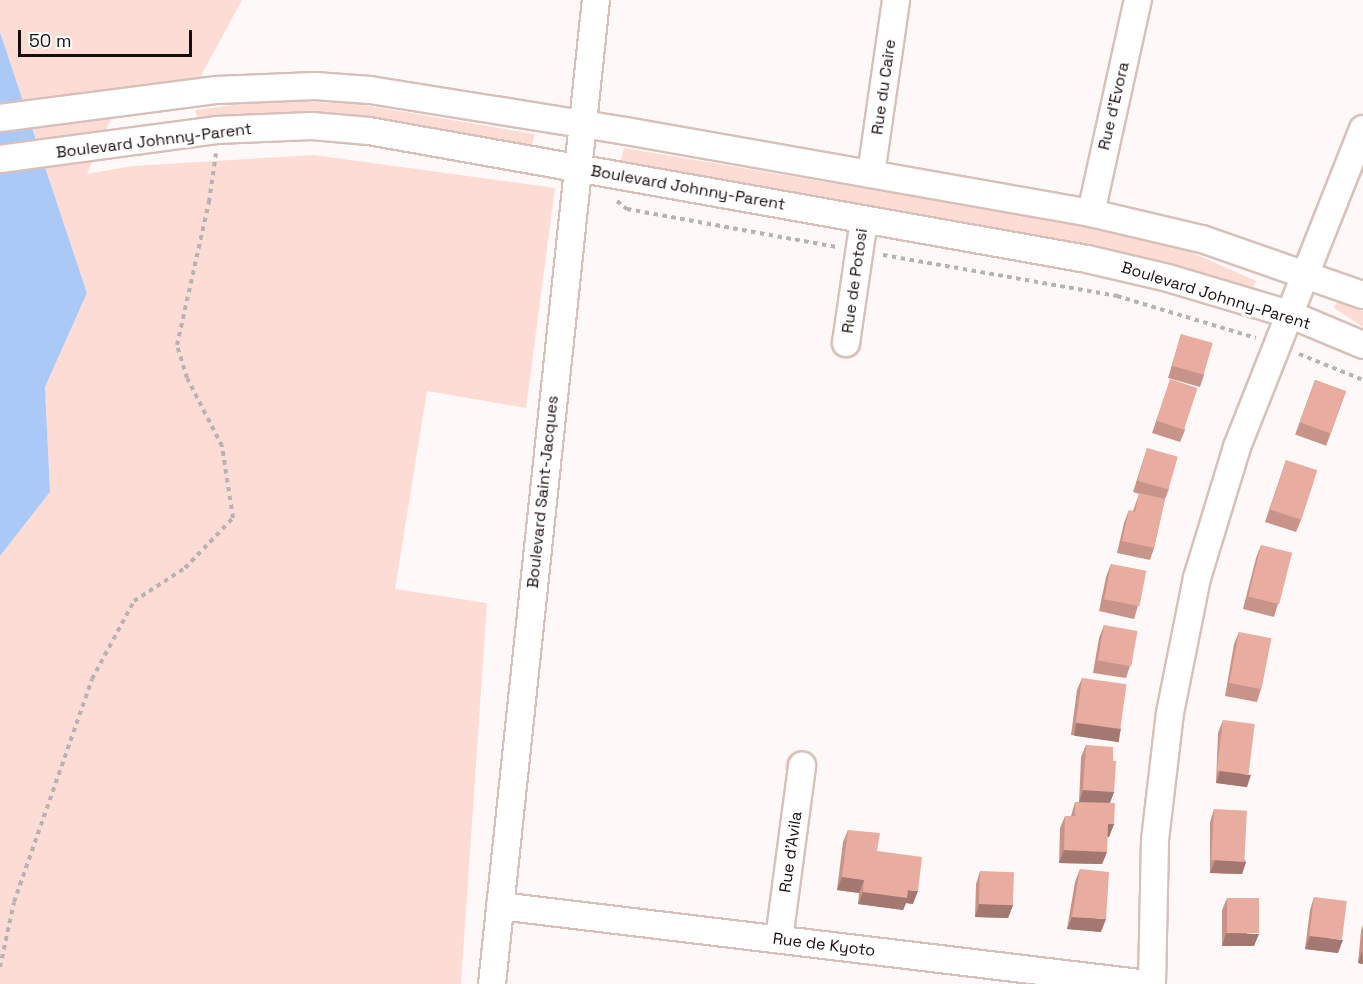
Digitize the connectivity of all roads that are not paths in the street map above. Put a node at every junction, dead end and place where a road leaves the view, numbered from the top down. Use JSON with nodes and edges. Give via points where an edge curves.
{"nodes":[{"id":1,"x":596,"y":0,"type":"edge"},
{"id":2,"x":896,"y":0,"type":"edge"},
{"id":3,"x":1138,"y":0,"type":"edge"},
{"id":4,"x":0,"y":118,"type":"edge"},
{"id":5,"x":580,"y":125,"type":"junction"},
{"id":6,"x":1363,"y":129,"type":"edge"},
{"id":7,"x":0,"y":159,"type":"edge"},
{"id":8,"x":577,"y":168,"type":"junction"},
{"id":9,"x":871,"y":174,"type":"junction"},
{"id":10,"x":1091,"y":213,"type":"junction"},
{"id":11,"x":864,"y":220,"type":"junction"},
{"id":12,"x":1304,"y":274,"type":"junction"},
{"id":13,"x":1363,"y":295,"type":"edge"},
{"id":14,"x":1289,"y":314,"type":"junction"},
{"id":15,"x":846,"y":343,"type":"dead end"},
{"id":16,"x":1363,"y":345,"type":"edge"},
{"id":17,"x":802,"y":766,"type":"dead end"},
{"id":18,"x":500,"y":906,"type":"junction"},
{"id":19,"x":779,"y":939,"type":"junction"},
{"id":20,"x":492,"y":984,"type":"edge"},
{"id":21,"x":1147,"y":984,"type":"edge"},
{"id":22,"x":1152,"y":984,"type":"edge"}],
"edges":[{"from":1,"to":5,"type":"street","name":"Boulevard Saint-Jacques"},
{"from":2,"to":9,"type":"street","name":"Rue du Caire"},
{"from":3,"to":10,"type":"street","name":"Rue d'Evora"},
{"from":4,"to":5,"type":"street","via":[[217,90],[315,86],[370,90]]},
{"from":5,"to":8,"type":"street","name":"Boulevard Saint-Jacques"},
{"from":5,"to":9,"type":"street"},
{"from":6,"to":12,"type":"street"},
{"from":7,"to":8,"type":"street","name":"Boulevard Johnny-Parent","via":[[216,130],[312,126],[369,131]]},
{"from":8,"to":11,"type":"street","name":"Boulevard Johnny-Parent"},
{"from":8,"to":18,"type":"street","name":"Boulevard Saint-Jacques"},
{"from":9,"to":10,"type":"street"},
{"from":10,"to":12,"type":"street","via":[[1202,240]]},
{"from":11,"to":14,"type":"street","name":"Boulevard Johnny-Parent","via":[[1099,262]]},
{"from":11,"to":15,"type":"street","name":"Rue de Potosi"},
{"from":12,"to":13,"type":"street"},
{"from":12,"to":14,"type":"street"},
{"from":14,"to":16,"type":"street","name":"Boulevard Johnny-Parent"},
{"from":14,"to":22,"type":"street","via":[[1237,447],[1197,578],[1170,713],[1155,840]]},
{"from":17,"to":19,"type":"street","name":"Rue d'Avila"},
{"from":18,"to":19,"type":"street","name":"Rue de Kyoto"},
{"from":18,"to":20,"type":"street","name":"Boulevard Saint-Jacques"},
{"from":19,"to":21,"type":"street","name":"Rue de Kyoto"}]}
